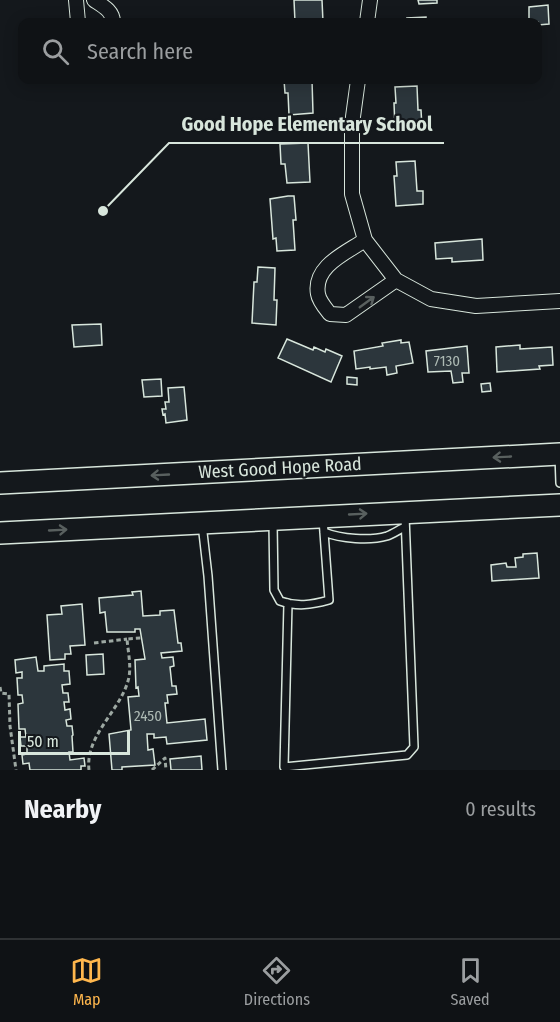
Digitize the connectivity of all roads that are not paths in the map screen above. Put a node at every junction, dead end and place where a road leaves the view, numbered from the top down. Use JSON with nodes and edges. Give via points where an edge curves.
{"nodes":[{"id":1,"x":76,"y":0,"type":"edge"},
{"id":2,"x":94,"y":0,"type":"edge"},
{"id":3,"x":370,"y":0,"type":"edge"},
{"id":4,"x":78,"y":18,"type":"edge"},
{"id":5,"x":113,"y":18,"type":"edge"},
{"id":6,"x":368,"y":18,"type":"edge"},
{"id":7,"x":357,"y":84,"type":"edge"},
{"id":8,"x":365,"y":240,"type":"junction"},
{"id":9,"x":396,"y":280,"type":"junction"},
{"id":10,"x":560,"y":301,"type":"edge"},
{"id":11,"x":559,"y":454,"type":"edge"},
{"id":12,"x":0,"y":483,"type":"edge"},
{"id":13,"x":560,"y":483,"type":"edge"},
{"id":14,"x":560,"y":505,"type":"edge"},
{"id":15,"x":273,"y":519,"type":"junction"},
{"id":16,"x":405,"y":519,"type":"junction"},
{"id":17,"x":201,"y":522,"type":"junction"},
{"id":18,"x":323,"y":524,"type":"junction"},
{"id":19,"x":0,"y":533,"type":"edge"},
{"id":20,"x":288,"y":603,"type":"junction"},
{"id":21,"x":222,"y":770,"type":"edge"}],
"edges":[{"from":1,"to":4,"type":"street"},
{"from":2,"to":5,"type":"street","via":[[109,10]]},
{"from":3,"to":6,"type":"street"},
{"from":7,"to":8,"type":"street","via":[[352,124],[352,194]]},
{"from":8,"to":9,"type":"street"},
{"from":8,"to":9,"type":"street","one_way":true,"via":[[329,264],[318,278],[318,296],[330,314],[346,315]]},
{"from":9,"to":10,"type":"street","via":[[431,300],[476,306]]},
{"from":11,"to":12,"type":"main road","name":"West Good Hope Road","one_way":true},
{"from":11,"to":13,"type":"lane"},
{"from":14,"to":16,"type":"main road"},
{"from":15,"to":17,"type":"main road"},
{"from":15,"to":18,"type":"main road"},
{"from":15,"to":20,"type":"lane","via":[[274,590],[280,601]]},
{"from":16,"to":18,"type":"main road"},
{"from":16,"to":20,"type":"lane","via":[[414,747],[407,755],[284,766]]},
{"from":19,"to":17,"type":"main road","one_way":true},
{"from":17,"to":21,"type":"lane"},
{"from":18,"to":20,"type":"lane","via":[[329,600],[311,605]]}]}
